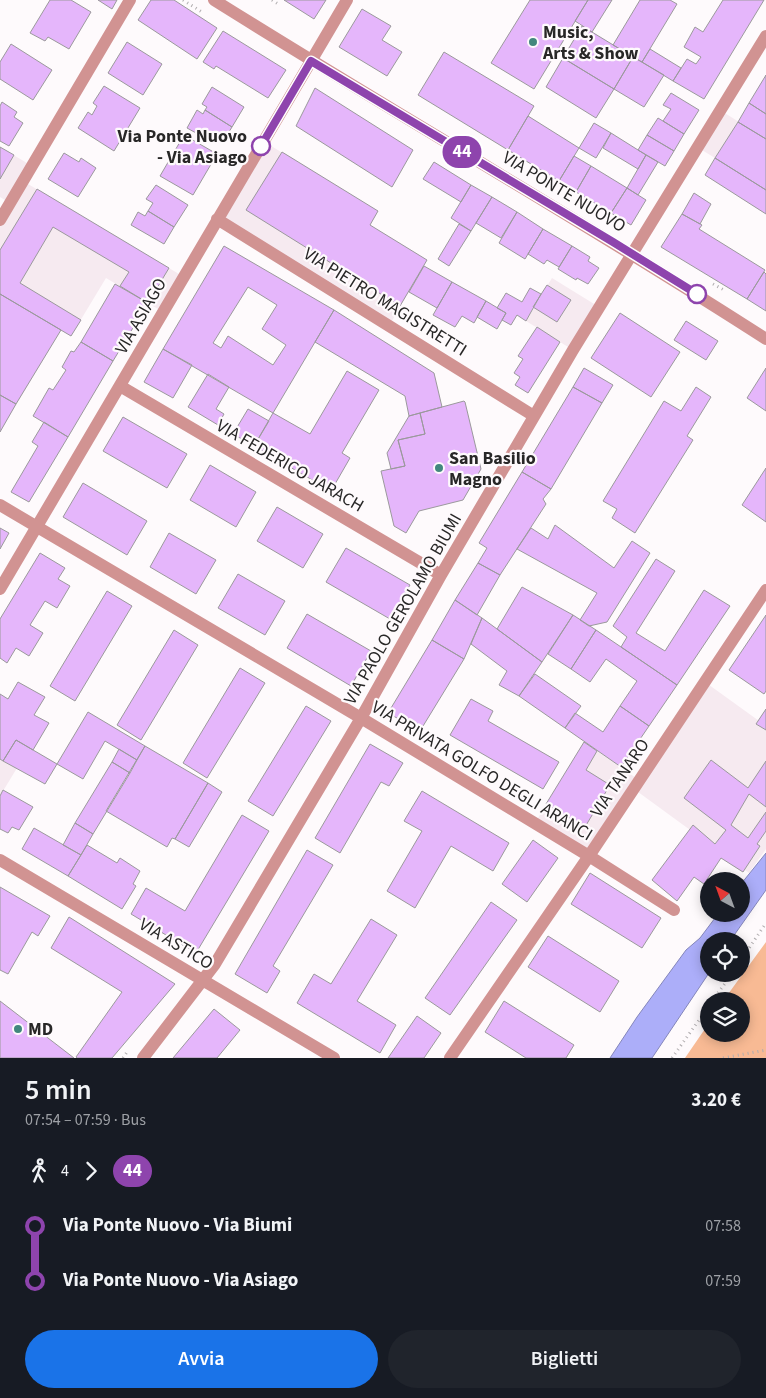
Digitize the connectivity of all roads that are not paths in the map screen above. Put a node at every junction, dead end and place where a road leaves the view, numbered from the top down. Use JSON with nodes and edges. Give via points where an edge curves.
{"nodes":[{"id":1,"x":130,"y":0,"type":"edge"},
{"id":2,"x":214,"y":0,"type":"edge"},
{"id":3,"x":347,"y":0,"type":"edge"},
{"id":4,"x":766,"y":36,"type":"edge"},
{"id":5,"x":311,"y":61,"type":"junction"},
{"id":6,"x":217,"y":219,"type":"junction"},
{"id":7,"x":0,"y":220,"type":"edge"},
{"id":8,"x":631,"y":254,"type":"junction"},
{"id":9,"x":766,"y":339,"type":"edge"},
{"id":10,"x":120,"y":386,"type":"junction"},
{"id":11,"x":534,"y":416,"type":"junction"},
{"id":12,"x":0,"y":505,"type":"edge"},
{"id":13,"x":38,"y":526,"type":"junction"},
{"id":14,"x":441,"y":575,"type":"junction"},
{"id":15,"x":0,"y":589,"type":"edge"},
{"id":16,"x":766,"y":590,"type":"edge"},
{"id":17,"x":361,"y":718,"type":"junction"},
{"id":18,"x":589,"y":856,"type":"junction"},
{"id":19,"x":0,"y":860,"type":"edge"},
{"id":20,"x":674,"y":910,"type":"dead end"},
{"id":21,"x":203,"y":980,"type":"junction"},
{"id":22,"x":142,"y":1058,"type":"edge"},
{"id":23,"x":334,"y":1058,"type":"edge"},
{"id":24,"x":450,"y":1058,"type":"edge"}],
"edges":[{"from":1,"to":7,"type":"street"},
{"from":2,"to":5,"type":"street","name":"VIA PONTE NUOVO"},
{"from":3,"to":5,"type":"street","name":"VIA ASIAGO"},
{"from":4,"to":8,"type":"street","name":"VIA PAOLO GEROLAMO BIUMI"},
{"from":5,"to":6,"type":"street","name":"VIA ASIAGO"},
{"from":5,"to":8,"type":"street","name":"VIA PONTE NUOVO"},
{"from":6,"to":10,"type":"street","name":"VIA ASIAGO"},
{"from":6,"to":11,"type":"street","name":"VIA PIETRO MAGISTRETTI"},
{"from":8,"to":9,"type":"street","name":"VIA PONTE NUOVO"},
{"from":8,"to":11,"type":"street","name":"VIA PAOLO GEROLAMO BIUMI"},
{"from":10,"to":13,"type":"street","name":"VIA ASIAGO"},
{"from":10,"to":14,"type":"street","name":"VIA FEDERICO JARACH"},
{"from":11,"to":14,"type":"street","name":"VIA PAOLO GEROLAMO BIUMI"},
{"from":12,"to":13,"type":"street","name":"VIA PRIVATA GOLFO DEGLI ARANCI"},
{"from":13,"to":15,"type":"street","name":"VIA ASIAGO"},
{"from":13,"to":17,"type":"street","name":"VIA PRIVATA GOLFO DEGLI ARANCI"},
{"from":14,"to":17,"type":"street","name":"VIA PAOLO GEROLAMO BIUMI"},
{"from":16,"to":18,"type":"street","name":"VIA TANARO"},
{"from":17,"to":18,"type":"street","name":"VIA PRIVATA GOLFO DEGLI ARANCI"},
{"from":17,"to":21,"type":"street","name":"VIA PAOLO GEROLAMO BIUMI"},
{"from":18,"to":20,"type":"street","name":"VIA PRIVATA GOLFO DEGLI ARANCI"},
{"from":18,"to":24,"type":"street","name":"VIA TANARO"},
{"from":19,"to":21,"type":"street","name":"VIA ASTICO"},
{"from":21,"to":22,"type":"street","name":"VIA PAOLO GEROLAMO BIUMI"},
{"from":21,"to":23,"type":"street","name":"VIA ASTICO"}]}
